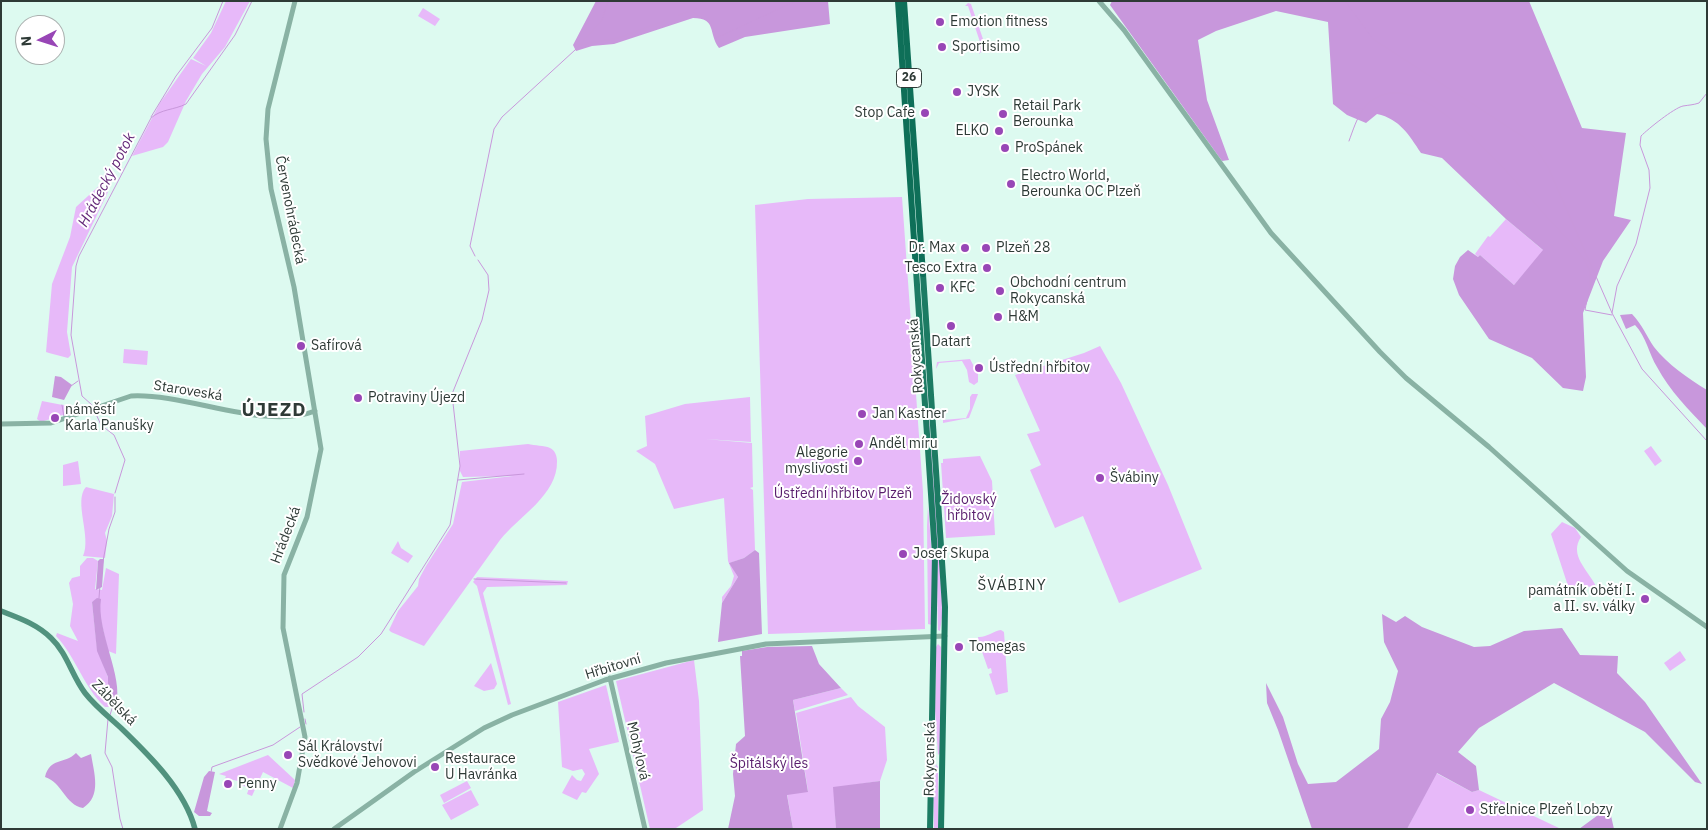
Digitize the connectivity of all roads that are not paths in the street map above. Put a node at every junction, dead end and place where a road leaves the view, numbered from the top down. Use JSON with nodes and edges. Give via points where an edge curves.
{"nodes":[{"id":1,"x":294,"y":1,"type":"edge"},
{"id":2,"x":898,"y":1,"type":"edge"},
{"id":3,"x":904,"y":1,"type":"edge"},
{"id":4,"x":1099,"y":1,"type":"edge"},
{"id":5,"x":916,"y":270,"type":"joint"},
{"id":6,"x":923,"y":274,"type":"joint"},
{"id":7,"x":292,"y":277,"type":"joint"},
{"id":8,"x":315,"y":411,"type":"junction"},
{"id":9,"x":1,"y":424,"type":"edge"},
{"id":10,"x":1,"y":611,"type":"edge"},
{"id":11,"x":1707,"y":627,"type":"edge"},
{"id":12,"x":934,"y":636,"type":"junction"},
{"id":13,"x":946,"y":636,"type":"junction"},
{"id":14,"x":610,"y":678,"type":"junction"},
{"id":15,"x":195,"y":829,"type":"edge"},
{"id":16,"x":280,"y":829,"type":"edge"},
{"id":17,"x":334,"y":829,"type":"edge"},
{"id":18,"x":645,"y":829,"type":"edge"},
{"id":19,"x":930,"y":829,"type":"edge"},
{"id":20,"x":941,"y":829,"type":"edge"}],
"edges":[{"from":1,"to":7,"type":"street","name":"Červenohrádecká","via":[[268,110],[266,132],[271,189]]},
{"from":2,"to":5,"type":"highway","name":"Rokycanská","number":"26"},
{"from":3,"to":6,"type":"highway","name":"Rokycanská","number":"26"},
{"from":4,"to":11,"type":"street","via":[[1130,38],[1271,233],[1380,352],[1626,571]]},
{"from":5,"to":12,"type":"main road","name":"Rokycanská","number":"26","via":[[935,543]]},
{"from":6,"to":13,"type":"main road","name":"Rokycanská","number":"26"},
{"from":7,"to":8,"type":"street","name":"Hrádecká"},
{"from":8,"to":9,"type":"street","name":"Staroveská","via":[[289,418],[270,417],[148,396],[131,396],[51,423]]},
{"from":8,"to":16,"type":"street","name":"Hrádecká","via":[[321,443],[319,462],[305,523],[284,570],[283,628],[304,728],[304,748],[297,783]]},
{"from":10,"to":15,"type":"main road","name":"Zábělská","via":[[40,628],[53,639],[84,692],[168,779],[192,818]]},
{"from":12,"to":13,"type":"street","name":"Hřbitovní"},
{"from":12,"to":14,"type":"street","name":"Hřbitovní","via":[[749,646]]},
{"from":12,"to":19,"type":"main road","name":"Rokycanská","number":"26"},
{"from":13,"to":20,"type":"main road","name":"Rokycanská","number":"26"},
{"from":14,"to":17,"type":"street","name":"Hřbitovní","via":[[484,728],[414,772]]},
{"from":14,"to":18,"type":"street","name":"Mohylová"}]}
